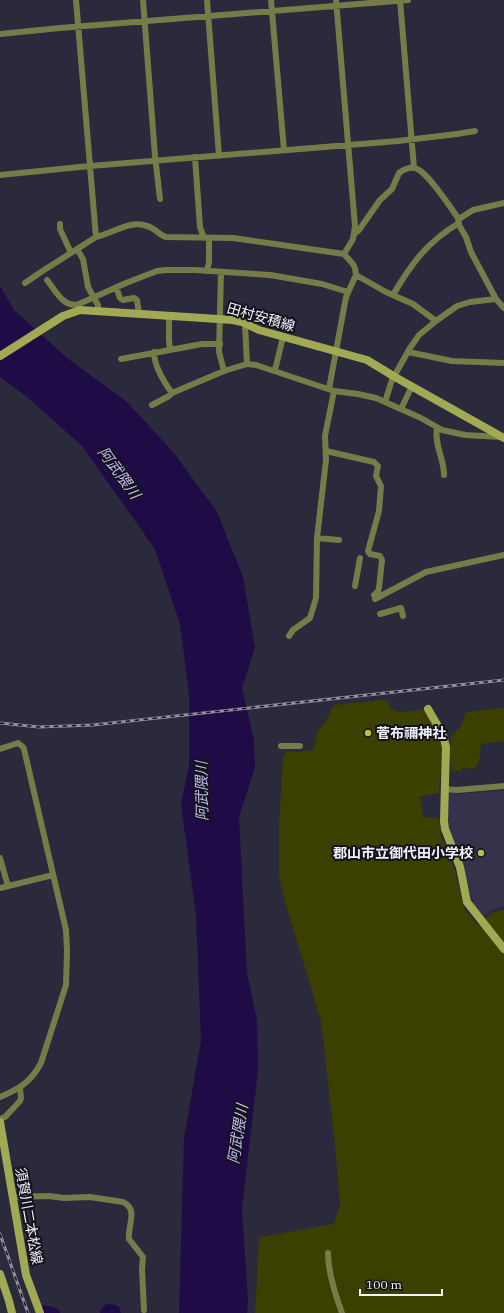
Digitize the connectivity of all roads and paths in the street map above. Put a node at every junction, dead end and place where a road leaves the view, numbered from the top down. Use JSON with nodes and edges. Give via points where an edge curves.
{"nodes":[{"id":1,"x":76,"y":0,"type":"edge"},
{"id":2,"x":143,"y":0,"type":"edge"},
{"id":3,"x":207,"y":0,"type":"edge"},
{"id":4,"x":271,"y":0,"type":"edge"},
{"id":5,"x":400,"y":0,"type":"edge"},
{"id":6,"x":408,"y":0,"type":"edge"},
{"id":7,"x":368,"y":1,"type":"edge"},
{"id":8,"x":336,"y":3,"type":"edge"},
{"id":9,"x":272,"y":11,"type":"junction"},
{"id":10,"x":208,"y":17,"type":"junction"},
{"id":11,"x":144,"y":22,"type":"junction"},
{"id":12,"x":79,"y":27,"type":"junction"},
{"id":13,"x":0,"y":34,"type":"edge"},
{"id":14,"x":474,"y":131,"type":"dead end"},
{"id":15,"x":411,"y":139,"type":"junction"},
{"id":16,"x":348,"y":145,"type":"junction"},
{"id":17,"x":284,"y":150,"type":"junction"},
{"id":18,"x":219,"y":156,"type":"junction"},
{"id":19,"x":194,"y":158,"type":"junction"},
{"id":20,"x":156,"y":161,"type":"junction"},
{"id":21,"x":90,"y":166,"type":"junction"},
{"id":22,"x":414,"y":168,"type":"junction"},
{"id":23,"x":0,"y":175,"type":"edge"},
{"id":24,"x":160,"y":199,"type":"dead end"},
{"id":25,"x":504,"y":202,"type":"edge"},
{"id":26,"x":459,"y":221,"type":"junction"},
{"id":27,"x":60,"y":224,"type":"dead end"},
{"id":28,"x":355,"y":233,"type":"junction"},
{"id":29,"x":96,"y":237,"type":"junction"},
{"id":30,"x":206,"y":238,"type":"junction"},
{"id":31,"x":77,"y":249,"type":"junction"},
{"id":32,"x":71,"y":253,"type":"junction"},
{"id":33,"x":344,"y":254,"type":"junction"},
{"id":34,"x":207,"y":271,"type":"junction"},
{"id":35,"x":222,"y":272,"type":"junction"},
{"id":36,"x":356,"y":274,"type":"junction"},
{"id":37,"x":47,"y":280,"type":"dead end"},
{"id":38,"x":25,"y":284,"type":"dead end"},
{"id":39,"x":116,"y":287,"type":"junction"},
{"id":40,"x":348,"y":292,"type":"junction"},
{"id":41,"x":393,"y":295,"type":"junction"},
{"id":42,"x":94,"y":298,"type":"junction"},
{"id":43,"x":501,"y":303,"type":"edge"},
{"id":44,"x":98,"y":310,"type":"junction"},
{"id":45,"x":139,"y":314,"type":"junction"},
{"id":46,"x":169,"y":316,"type":"junction"},
{"id":47,"x":221,"y":318,"type":"junction"},
{"id":48,"x":436,"y":321,"type":"junction"},
{"id":49,"x":245,"y":324,"type":"junction"},
{"id":50,"x":283,"y":337,"type":"junction"},
{"id":51,"x":220,"y":344,"type":"junction"},
{"id":52,"x":170,"y":350,"type":"junction"},
{"id":53,"x":335,"y":351,"type":"junction"},
{"id":54,"x":154,"y":352,"type":"junction"},
{"id":55,"x":408,"y":352,"type":"junction"},
{"id":56,"x":0,"y":356,"type":"edge"},
{"id":57,"x":121,"y":359,"type":"dead end"},
{"id":58,"x":504,"y":363,"type":"edge"},
{"id":59,"x":247,"y":364,"type":"junction"},
{"id":60,"x":275,"y":370,"type":"junction"},
{"id":61,"x":224,"y":371,"type":"junction"},
{"id":62,"x":395,"y":377,"type":"junction"},
{"id":63,"x":412,"y":386,"type":"junction"},
{"id":64,"x":332,"y":390,"type":"junction"},
{"id":65,"x":172,"y":394,"type":"junction"},
{"id":66,"x":385,"y":402,"type":"junction"},
{"id":67,"x":152,"y":404,"type":"dead end"},
{"id":68,"x":401,"y":409,"type":"junction"},
{"id":69,"x":437,"y":428,"type":"junction"},
{"id":70,"x":503,"y":438,"type":"edge"},
{"id":71,"x":326,"y":451,"type":"junction"},
{"id":72,"x":444,"y":475,"type":"dead end"},
{"id":73,"x":317,"y":538,"type":"junction"},
{"id":74,"x":339,"y":540,"type":"dead end"},
{"id":75,"x":504,"y":554,"type":"edge"},
{"id":76,"x":360,"y":558,"type":"dead end"},
{"id":77,"x":355,"y":586,"type":"dead end"},
{"id":78,"x":380,"y":614,"type":"dead end"},
{"id":79,"x":403,"y":616,"type":"dead end"},
{"id":80,"x":289,"y":636,"type":"dead end"},
{"id":81,"x":428,"y":709,"type":"dead end"},
{"id":82,"x":281,"y":746,"type":"dead end"},
{"id":83,"x":300,"y":746,"type":"dead end"},
{"id":84,"x":0,"y":749,"type":"edge"},
{"id":85,"x":504,"y":786,"type":"edge"},
{"id":86,"x":444,"y":789,"type":"junction"},
{"id":87,"x":0,"y":858,"type":"edge"},
{"id":88,"x":53,"y":875,"type":"junction"},
{"id":89,"x":8,"y":886,"type":"junction"},
{"id":90,"x":0,"y":888,"type":"edge"},
{"id":91,"x":504,"y":949,"type":"edge"},
{"id":92,"x":20,"y":1088,"type":"junction"},
{"id":93,"x":0,"y":1097,"type":"edge"},
{"id":94,"x":0,"y":1121,"type":"edge"},
{"id":95,"x":13,"y":1196,"type":"junction"},
{"id":96,"x":328,"y":1253,"type":"dead end"},
{"id":97,"x":0,"y":1274,"type":"edge"},
{"id":98,"x":144,"y":1310,"type":"dead end"},
{"id":99,"x":12,"y":1313,"type":"edge"},
{"id":100,"x":40,"y":1313,"type":"edge"},
{"id":101,"x":342,"y":1313,"type":"edge"}],
"edges":[{"from":1,"to":12,"type":"street"},
{"from":2,"to":11,"type":"street"},
{"from":3,"to":10,"type":"street"},
{"from":4,"to":9,"type":"street"},
{"from":5,"to":6,"type":"street"},
{"from":5,"to":7,"type":"street"},
{"from":5,"to":15,"type":"street"},
{"from":7,"to":8,"type":"street"},
{"from":8,"to":9,"type":"street"},
{"from":8,"to":16,"type":"street"},
{"from":9,"to":10,"type":"street"},
{"from":9,"to":17,"type":"street"},
{"from":10,"to":11,"type":"street"},
{"from":10,"to":18,"type":"street"},
{"from":11,"to":12,"type":"street"},
{"from":11,"to":20,"type":"street"},
{"from":12,"to":13,"type":"street"},
{"from":12,"to":21,"type":"street"},
{"from":14,"to":15,"type":"street"},
{"from":15,"to":16,"type":"street"},
{"from":15,"to":22,"type":"street"},
{"from":16,"to":17,"type":"street"},
{"from":16,"to":28,"type":"street"},
{"from":17,"to":18,"type":"street"},
{"from":18,"to":19,"type":"street"},
{"from":19,"to":20,"type":"street"},
{"from":19,"to":30,"type":"street","via":[[200,227]]},
{"from":20,"to":21,"type":"street"},
{"from":20,"to":24,"type":"street"},
{"from":21,"to":23,"type":"street"},
{"from":21,"to":29,"type":"street"},
{"from":22,"to":26,"type":"street","via":[[430,180]]},
{"from":22,"to":28,"type":"street","via":[[399,173],[392,189],[380,200]]},
{"from":25,"to":26,"type":"street","via":[[473,210]]},
{"from":26,"to":41,"type":"street","via":[[423,252],[407,271]]},
{"from":26,"to":43,"type":"street","via":[[471,252]]},
{"from":27,"to":32,"type":"street"},
{"from":28,"to":33,"type":"street"},
{"from":29,"to":30,"type":"street","via":[[136,224],[147,225],[166,237]]},
{"from":29,"to":31,"type":"street"},
{"from":30,"to":33,"type":"street","via":[[241,239]]},
{"from":30,"to":34,"type":"street"},
{"from":31,"to":32,"type":"street"},
{"from":31,"to":42,"type":"street","via":[[83,259],[88,285]]},
{"from":32,"to":38,"type":"street"},
{"from":33,"to":36,"type":"street","via":[[353,264]]},
{"from":34,"to":35,"type":"street"},
{"from":34,"to":39,"type":"street","via":[[161,270]]},
{"from":35,"to":40,"type":"street","via":[[277,275]]},
{"from":35,"to":47,"type":"street"},
{"from":36,"to":40,"type":"street"},
{"from":36,"to":41,"type":"street"},
{"from":37,"to":42,"type":"street","via":[[68,304],[75,305]]},
{"from":39,"to":42,"type":"street"},
{"from":39,"to":45,"type":"street","via":[[123,300],[137,300]]},
{"from":40,"to":53,"type":"street"},
{"from":41,"to":48,"type":"street","via":[[413,304]]},
{"from":42,"to":44,"type":"street"},
{"from":43,"to":48,"type":"street","via":[[484,299],[466,303]]},
{"from":44,"to":45,"type":"main road","name":"田村安積線"},
{"from":44,"to":56,"type":"main road","name":"田村安積線","via":[[83,309],[63,316]]},
{"from":45,"to":46,"type":"main road","name":"田村安積線"},
{"from":46,"to":47,"type":"main road","name":"田村安積線"},
{"from":46,"to":52,"type":"street"},
{"from":47,"to":49,"type":"main road","name":"田村安積線"},
{"from":47,"to":51,"type":"street"},
{"from":48,"to":55,"type":"street","via":[[419,335]]},
{"from":49,"to":50,"type":"main road","name":"田村安積線"},
{"from":49,"to":59,"type":"street"},
{"from":50,"to":53,"type":"main road","name":"田村安積線"},
{"from":50,"to":60,"type":"street"},
{"from":51,"to":52,"type":"street"},
{"from":51,"to":61,"type":"street","via":[[219,352]]},
{"from":52,"to":54,"type":"street"},
{"from":53,"to":62,"type":"main road","name":"田村安積線","via":[[366,360]]},
{"from":53,"to":64,"type":"street"},
{"from":54,"to":57,"type":"street"},
{"from":54,"to":65,"type":"street","via":[[156,365]]},
{"from":55,"to":58,"type":"street","via":[[452,361]]},
{"from":55,"to":62,"type":"street"},
{"from":59,"to":60,"type":"street"},
{"from":59,"to":61,"type":"street"},
{"from":60,"to":64,"type":"street"},
{"from":61,"to":65,"type":"street"},
{"from":62,"to":63,"type":"main road","name":"田村安積線"},
{"from":62,"to":66,"type":"street"},
{"from":63,"to":68,"type":"street"},
{"from":63,"to":70,"type":"main road","name":"田村安積線"},
{"from":64,"to":66,"type":"street","via":[[366,395]]},
{"from":64,"to":71,"type":"street","via":[[325,436]]},
{"from":65,"to":67,"type":"street"},
{"from":66,"to":68,"type":"street"},
{"from":68,"to":69,"type":"street"},
{"from":69,"to":70,"type":"street","via":[[465,435]]},
{"from":69,"to":72,"type":"street","via":[[436,442]]},
{"from":71,"to":73,"type":"street"},
{"from":71,"to":75,"type":"street","via":[[374,462],[378,466],[376,476],[381,486],[379,511],[368,552],[380,556],[382,560],[379,588],[374,597],[426,572]]},
{"from":73,"to":74,"type":"street"},
{"from":73,"to":80,"type":"street","via":[[315,603],[310,618]]},
{"from":76,"to":77,"type":"street"},
{"from":78,"to":79,"type":"street","via":[[401,608]]},
{"from":81,"to":86,"type":"main road","via":[[443,735],[446,747]]},
{"from":82,"to":83,"type":"street"},
{"from":84,"to":88,"type":"street","via":[[16,743],[23,747]]},
{"from":85,"to":86,"type":"street"},
{"from":86,"to":91,"type":"main road","via":[[445,829],[460,867],[467,902]]},
{"from":87,"to":89,"type":"street"},
{"from":88,"to":89,"type":"street"},
{"from":88,"to":92,"type":"street","via":[[66,930],[66,985],[41,1063],[33,1077]]},
{"from":89,"to":90,"type":"street"},
{"from":92,"to":93,"type":"street"},
{"from":92,"to":94,"type":"street","via":[[20,1101]]},
{"from":94,"to":95,"type":"main road","name":"須賀川二本松線"},
{"from":95,"to":98,"type":"street","via":[[90,1197],[128,1205],[131,1211],[129,1239],[143,1257]]},
{"from":95,"to":100,"type":"main road","name":"須賀川二本松線","via":[[26,1275]]},
{"from":96,"to":101,"type":"street","via":[[337,1301]]},
{"from":97,"to":99,"type":"main road"}]}
